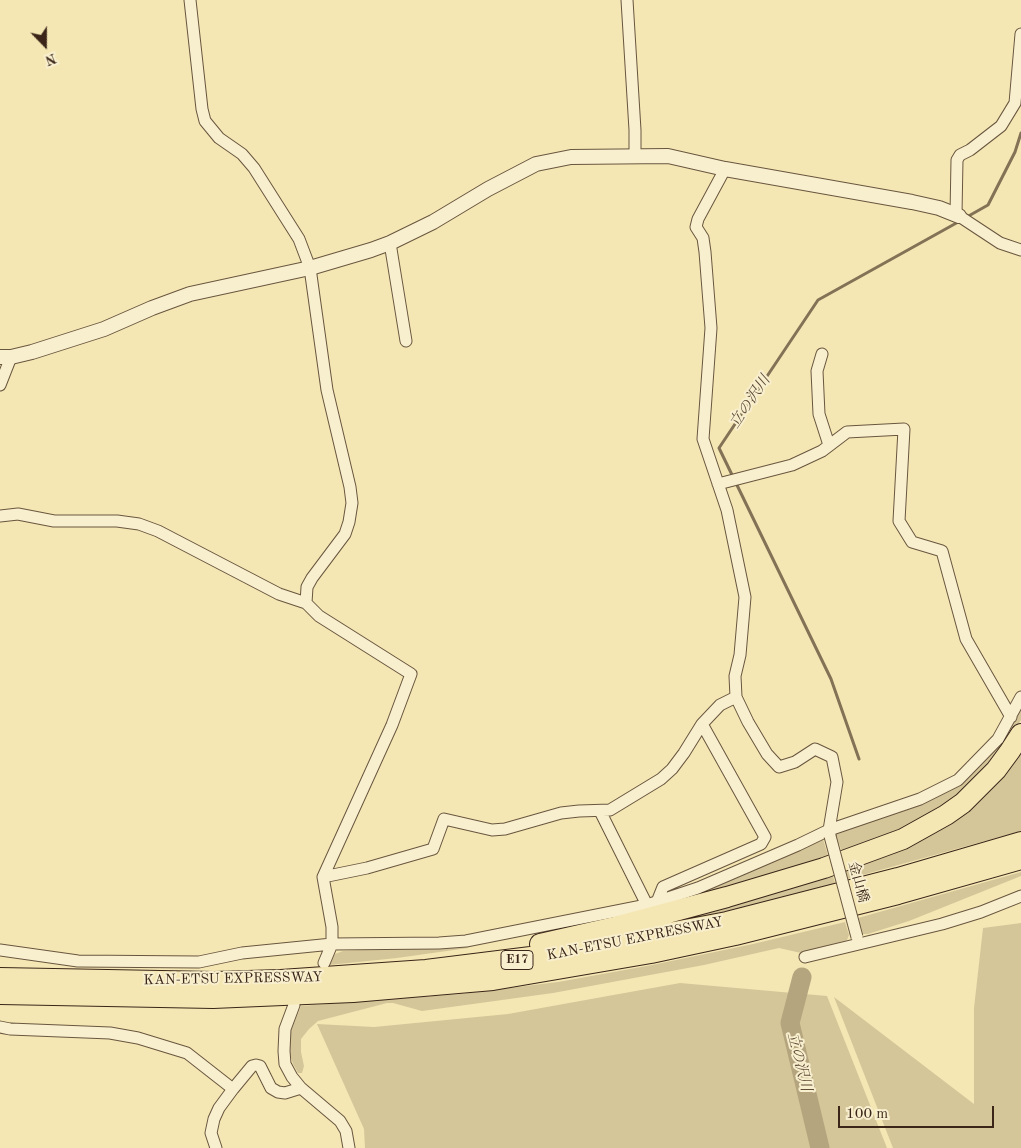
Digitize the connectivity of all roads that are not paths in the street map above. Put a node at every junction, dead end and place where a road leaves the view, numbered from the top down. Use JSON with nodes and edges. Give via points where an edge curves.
{"nodes":[{"id":1,"x":190,"y":0,"type":"edge"},
{"id":2,"x":627,"y":0,"type":"edge"},
{"id":3,"x":1021,"y":34,"type":"edge"},
{"id":4,"x":635,"y":156,"type":"junction"},
{"id":5,"x":725,"y":170,"type":"junction"},
{"id":6,"x":957,"y":215,"type":"junction"},
{"id":7,"x":390,"y":243,"type":"junction"},
{"id":8,"x":1021,"y":250,"type":"edge"},
{"id":9,"x":310,"y":268,"type":"junction"},
{"id":10,"x":406,"y":341,"type":"dead end"},
{"id":11,"x":822,"y":354,"type":"dead end"},
{"id":12,"x":6,"y":357,"type":"edge"},
{"id":13,"x":0,"y":384,"type":"edge"},
{"id":14,"x":829,"y":445,"type":"junction"},
{"id":15,"x":718,"y":484,"type":"junction"},
{"id":16,"x":0,"y":516,"type":"edge"},
{"id":17,"x":306,"y":603,"type":"junction"},
{"id":18,"x":736,"y":697,"type":"junction"},
{"id":19,"x":1021,"y":697,"type":"edge"},
{"id":20,"x":702,"y":724,"type":"junction"},
{"id":21,"x":1016,"y":725,"type":"edge"},
{"id":22,"x":600,"y":811,"type":"junction"},
{"id":23,"x":829,"y":833,"type":"junction"},
{"id":24,"x":1021,"y":842,"type":"edge"},
{"id":25,"x":1021,"y":859,"type":"edge"},
{"id":26,"x":323,"y":877,"type":"junction"},
{"id":27,"x":1021,"y":896,"type":"edge"},
{"id":28,"x":652,"y":903,"type":"junction"},
{"id":29,"x":860,"y":939,"type":"junction"},
{"id":30,"x":332,"y":944,"type":"junction"},
{"id":31,"x":0,"y":950,"type":"edge"},
{"id":32,"x":805,"y":957,"type":"dead end"},
{"id":33,"x":324,"y":963,"type":"dead end"},
{"id":34,"x":356,"y":976,"type":"junction"},
{"id":35,"x":0,"y":978,"type":"edge"},
{"id":36,"x":0,"y":994,"type":"edge"},
{"id":37,"x":294,"y":1004,"type":"dead end"},
{"id":38,"x":0,"y":1027,"type":"edge"},
{"id":39,"x":301,"y":1088,"type":"junction"},
{"id":40,"x":233,"y":1089,"type":"junction"},
{"id":41,"x":216,"y":1148,"type":"edge"},
{"id":42,"x":349,"y":1148,"type":"edge"}],
"edges":[{"from":1,"to":9,"type":"street","via":[[205,121],[219,138],[242,154],[254,168],[299,239]]},
{"from":2,"to":4,"type":"street"},
{"from":3,"to":6,"type":"street","via":[[1015,103],[1001,126],[957,160]]},
{"from":4,"to":5,"type":"street","via":[[668,156]]},
{"from":4,"to":7,"type":"street","via":[[571,157],[536,164]]},
{"from":5,"to":6,"type":"street","via":[[912,202]]},
{"from":5,"to":15,"type":"street","via":[[696,227],[703,238],[711,328],[703,439]]},
{"from":6,"to":8,"type":"street","via":[[1000,243]]},
{"from":7,"to":9,"type":"street"},
{"from":7,"to":10,"type":"street"},
{"from":9,"to":12,"type":"street","via":[[190,294],[104,329]]},
{"from":9,"to":17,"type":"street","via":[[327,390],[352,503],[345,534],[312,578],[307,587]]},
{"from":11,"to":14,"type":"street","via":[[817,371],[820,414]]},
{"from":12,"to":13,"type":"street"},
{"from":14,"to":15,"type":"street","via":[[792,465]]},
{"from":14,"to":21,"type":"street","via":[[847,432],[904,429],[899,521],[912,542],[942,551],[966,639]]},
{"from":15,"to":18,"type":"street","via":[[727,510],[745,597],[735,676]]},
{"from":16,"to":17,"type":"street","via":[[18,514],[54,521],[139,524],[279,594]]},
{"from":17,"to":26,"type":"street","via":[[319,616],[411,674],[392,725]]},
{"from":18,"to":20,"type":"street","via":[[720,705]]},
{"from":18,"to":23,"type":"street","via":[[767,754],[779,766],[795,762],[815,749],[832,757],[837,782]]},
{"from":19,"to":21,"type":"street"},
{"from":20,"to":22,"type":"street","via":[[684,753],[661,779],[610,810]]},
{"from":20,"to":28,"type":"street","via":[[765,837],[761,844],[663,887]]},
{"from":21,"to":23,"type":"street","via":[[958,780],[920,799]]},
{"from":21,"to":34,"type":"highway","via":[[1010,752],[963,803],[925,828],[874,851],[727,897],[564,939],[468,959]]},
{"from":22,"to":26,"type":"street","via":[[561,813],[492,830],[444,819],[433,848],[367,868]]},
{"from":22,"to":28,"type":"street"},
{"from":23,"to":28,"type":"street","via":[[698,888]]},
{"from":23,"to":29,"type":"street","name":"金山橋","bridge":true},
{"from":24,"to":34,"type":"highway","name":"KAN-ETSU EXPRESSWAY","number":"E17","via":[[727,922],[563,954]]},
{"from":25,"to":36,"type":"highway","name":"KAN-ETSU EXPRESSWAY","number":"E17","via":[[736,935],[493,980],[231,998]]},
{"from":26,"to":30,"type":"street"},
{"from":27,"to":29,"type":"street","via":[[942,924]]},
{"from":28,"to":30,"type":"street","via":[[466,941]]},
{"from":29,"to":32,"type":"street"},
{"from":30,"to":31,"type":"street","via":[[242,953],[200,962],[78,961]]},
{"from":30,"to":33,"type":"street"},
{"from":34,"to":35,"type":"highway","name":"KAN-ETSU EXPRESSWAY","number":"E17","via":[[214,982]]},
{"from":37,"to":39,"type":"street","via":[[285,1029],[285,1064]]},
{"from":38,"to":40,"type":"street","via":[[110,1033],[138,1038],[187,1053]]},
{"from":39,"to":40,"type":"street","via":[[278,1092],[271,1088],[260,1066],[256,1065]]},
{"from":39,"to":42,"type":"street","via":[[340,1121],[346,1131]]},
{"from":40,"to":41,"type":"street","via":[[214,1120],[212,1133]]}]}
